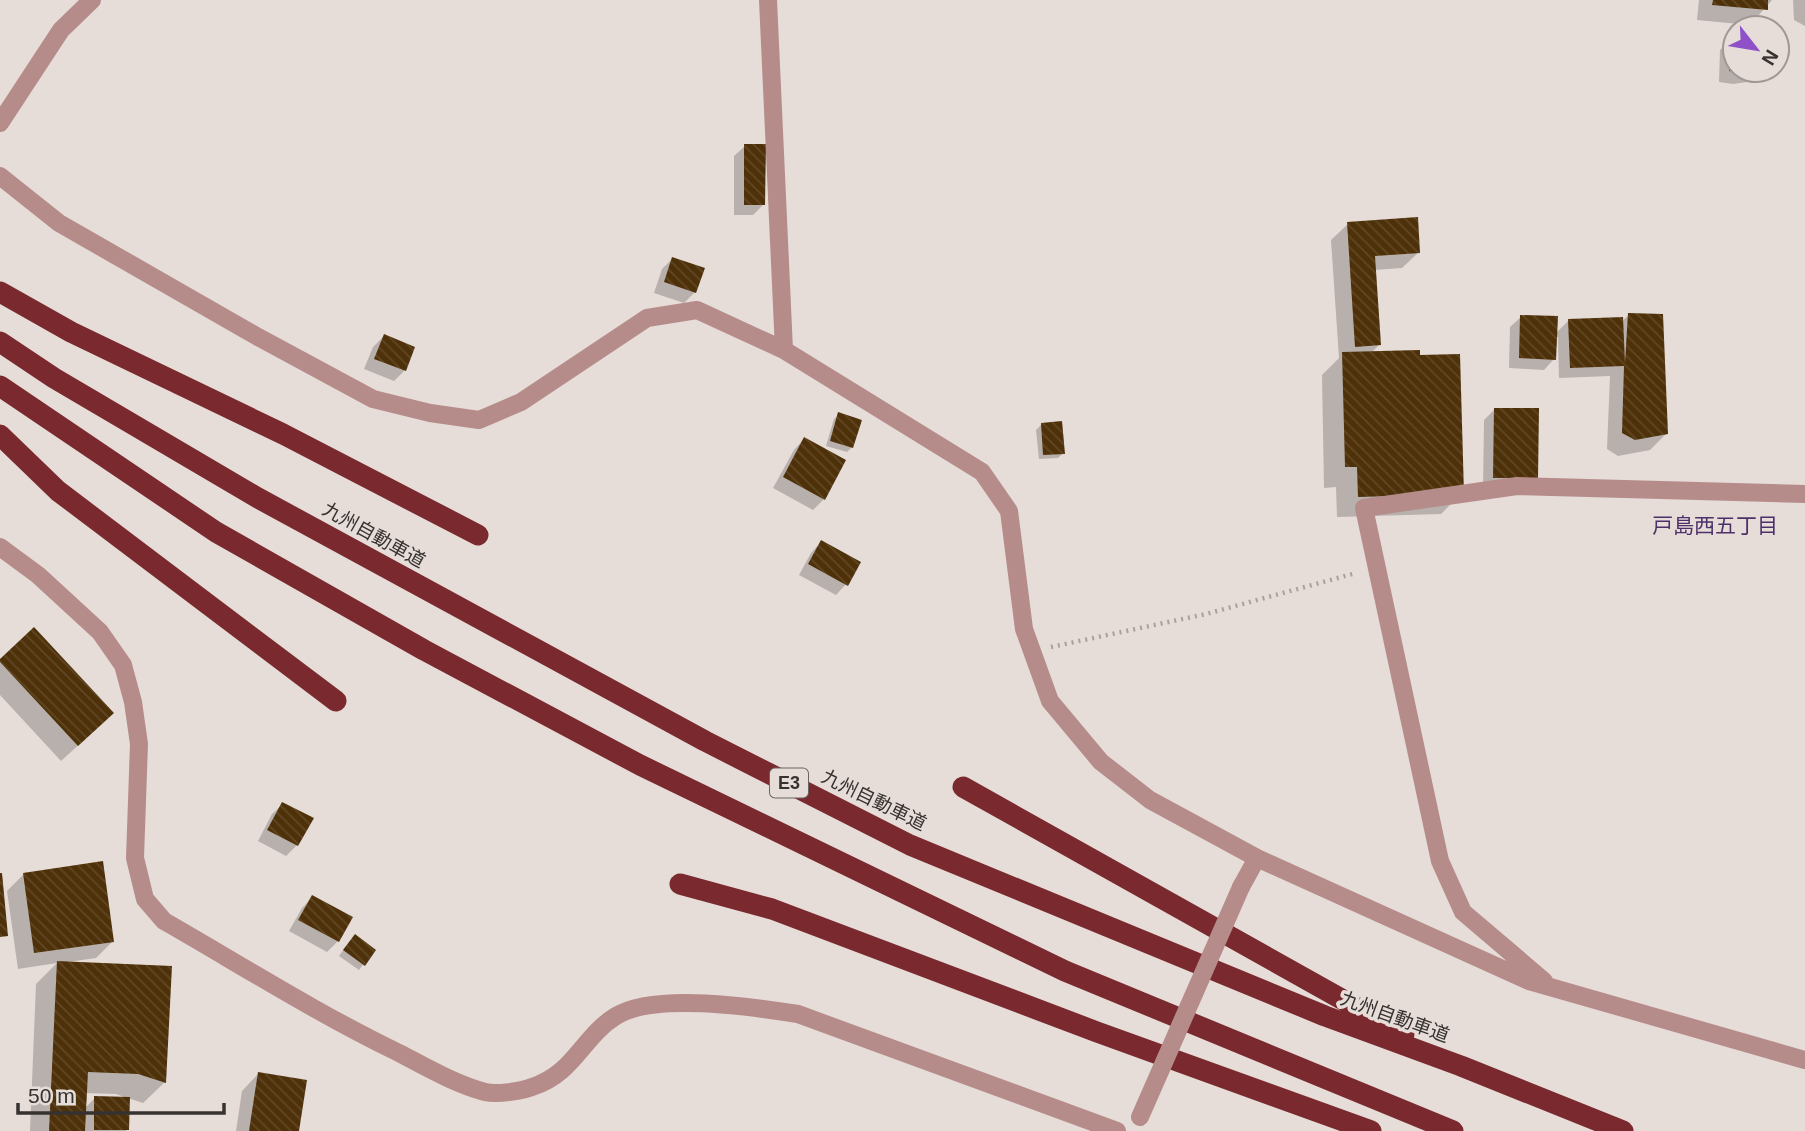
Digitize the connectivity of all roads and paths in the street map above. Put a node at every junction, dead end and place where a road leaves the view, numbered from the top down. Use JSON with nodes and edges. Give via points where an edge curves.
{"nodes":[{"id":1,"x":92,"y":0,"type":"edge"},
{"id":2,"x":768,"y":0,"type":"edge"},
{"id":3,"x":0,"y":123,"type":"edge"},
{"id":4,"x":0,"y":176,"type":"edge"},
{"id":5,"x":0,"y":292,"type":"edge"},
{"id":6,"x":0,"y":342,"type":"edge"},
{"id":7,"x":784,"y":350,"type":"junction"},
{"id":8,"x":0,"y":386,"type":"edge"},
{"id":9,"x":0,"y":435,"type":"edge"},
{"id":10,"x":1805,"y":494,"type":"edge"},
{"id":11,"x":478,"y":535,"type":"dead end"},
{"id":12,"x":0,"y":547,"type":"edge"},
{"id":13,"x":1377,"y":568,"type":"junction"},
{"id":14,"x":1032,"y":651,"type":"junction"},
{"id":15,"x":336,"y":701,"type":"dead end"},
{"id":16,"x":964,"y":787,"type":"dead end"},
{"id":17,"x":1257,"y":858,"type":"junction"},
{"id":18,"x":680,"y":884,"type":"dead end"},
{"id":19,"x":1553,"y":988,"type":"junction"},
{"id":20,"x":1805,"y":1060,"type":"edge"},
{"id":21,"x":1461,"y":1066,"type":"junction"},
{"id":22,"x":1137,"y":1124,"type":"edge"},
{"id":23,"x":1117,"y":1131,"type":"edge"},
{"id":24,"x":1371,"y":1131,"type":"edge"},
{"id":25,"x":1453,"y":1131,"type":"edge"},
{"id":26,"x":1623,"y":1131,"type":"edge"}],
"edges":[{"from":1,"to":3,"type":"street","via":[[61,30]]},
{"from":2,"to":7,"type":"street"},
{"from":4,"to":7,"type":"street","via":[[59,223],[258,338],[373,399],[430,413],[478,420],[521,402],[647,318],[696,310]]},
{"from":5,"to":11,"type":"highway"},
{"from":6,"to":21,"type":"highway","name":"九州自動車道","number":"E3","via":[[258,498],[705,741],[898,839],[1325,1016]]},
{"from":7,"to":14,"type":"street","via":[[982,472],[1009,511],[1024,629]]},
{"from":8,"to":25,"type":"highway","number":"E3","via":[[216,532],[639,765],[1065,971]]},
{"from":9,"to":15,"type":"highway","via":[[58,491]]},
{"from":10,"to":13,"type":"street","via":[[1517,486],[1364,508]]},
{"from":12,"to":23,"type":"street","via":[[100,632],[123,665],[139,744],[135,858],[145,899],[164,921],[366,1038],[488,1093],[531,1088],[554,1078],[616,1016],[645,1006],[748,1006],[825,1023]]},
{"from":13,"to":14,"type":"path","via":[[1206,614]]},
{"from":13,"to":19,"type":"street","via":[[1440,861],[1463,912]]},
{"from":14,"to":17,"type":"street","via":[[1050,701],[1101,762],[1150,800]]},
{"from":16,"to":21,"type":"highway"},
{"from":17,"to":19,"type":"street"},
{"from":17,"to":22,"type":"street","bridge":true},
{"from":18,"to":24,"type":"highway","via":[[772,909]]},
{"from":19,"to":20,"type":"street"},
{"from":21,"to":26,"type":"highway","name":"九州自動車道","number":"E3"}]}
